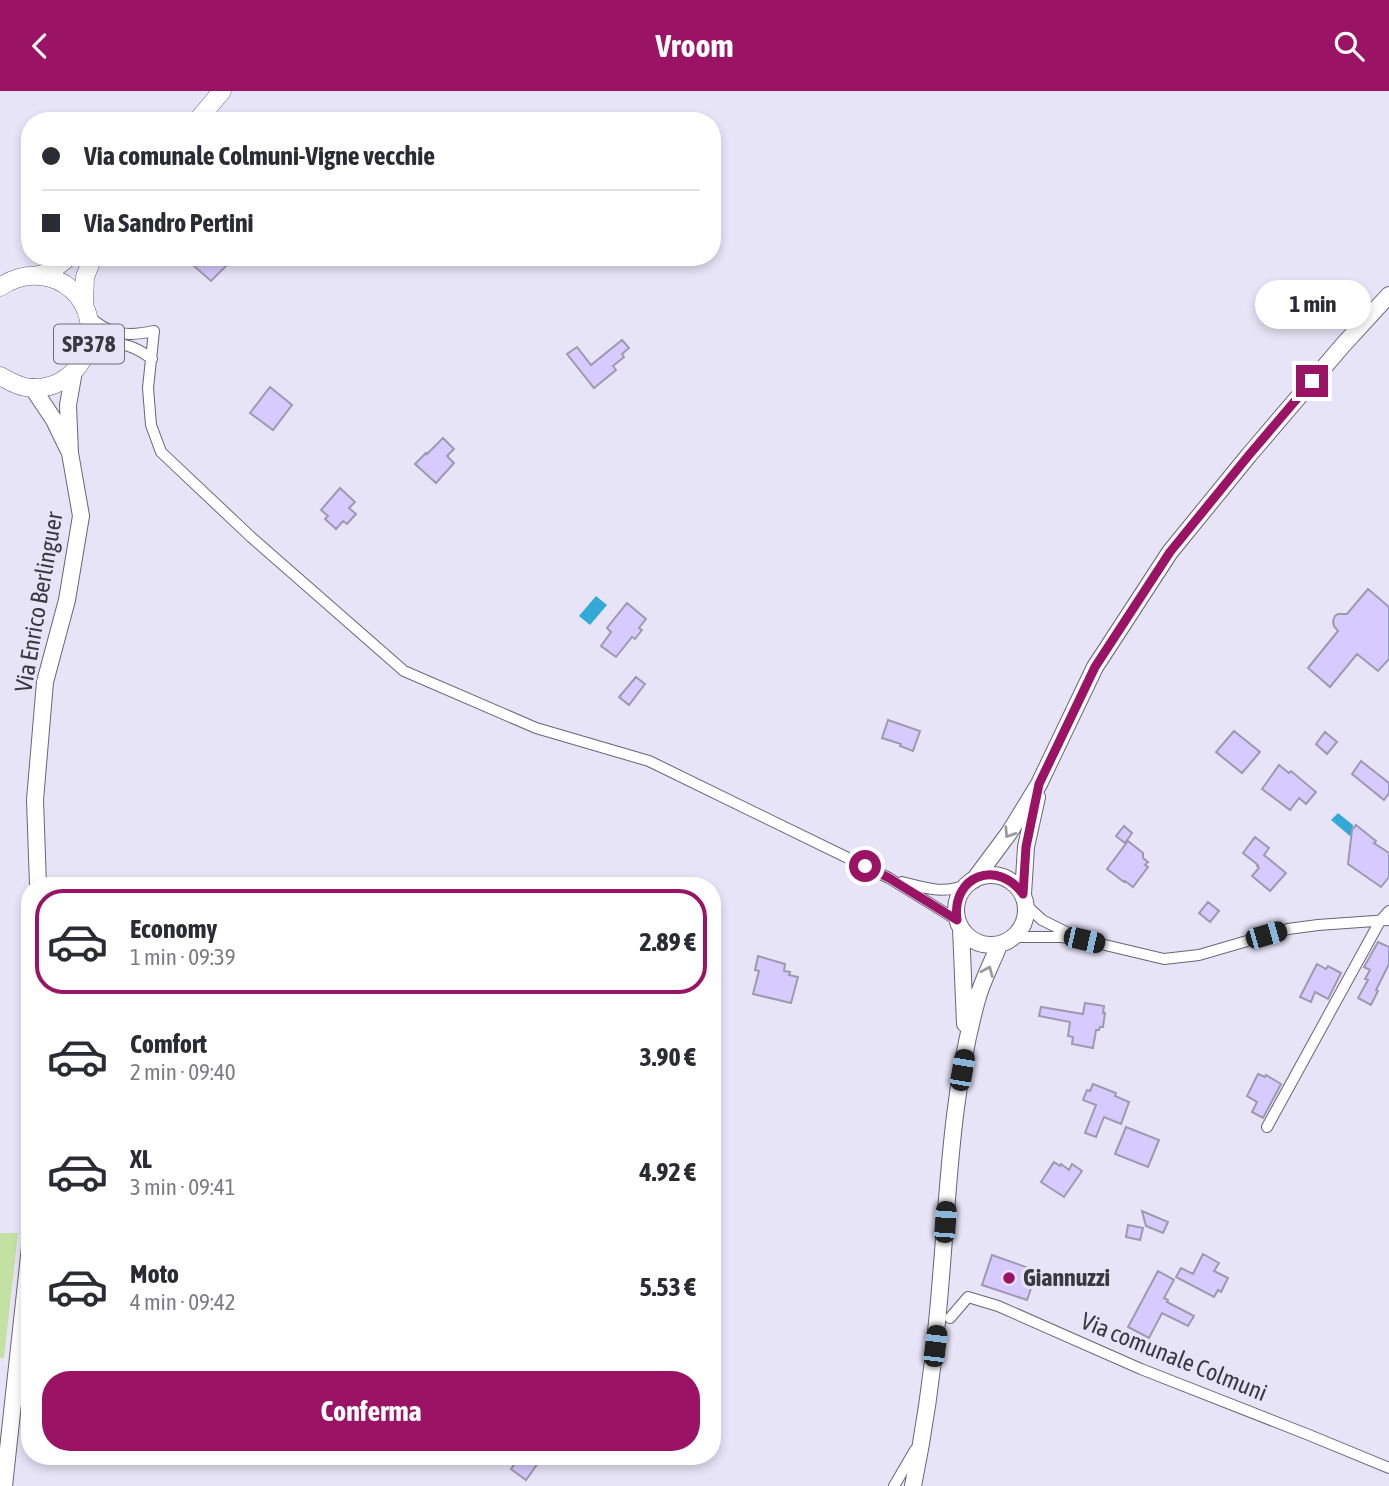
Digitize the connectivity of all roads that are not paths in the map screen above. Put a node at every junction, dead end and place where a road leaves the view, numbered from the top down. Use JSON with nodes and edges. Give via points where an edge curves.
{"nodes":[{"id":1,"x":222,"y":91,"type":"edge"},
{"id":2,"x":204,"y":112,"type":"edge"},
{"id":3,"x":57,"y":266,"type":"edge"},
{"id":4,"x":89,"y":266,"type":"edge"},
{"id":5,"x":39,"y":275,"type":"junction"},
{"id":6,"x":3,"y":282,"type":"edge"},
{"id":7,"x":1389,"y":295,"type":"edge"},
{"id":8,"x":86,"y":310,"type":"junction"},
{"id":9,"x":86,"y":354,"type":"junction"},
{"id":10,"x":152,"y":359,"type":"junction"},
{"id":11,"x":74,"y":371,"type":"junction"},
{"id":12,"x":4,"y":381,"type":"edge"},
{"id":13,"x":32,"y":387,"type":"junction"},
{"id":14,"x":70,"y":453,"type":"junction"},
{"id":15,"x":1039,"y":784,"type":"junction"},
{"id":16,"x":38,"y":877,"type":"edge"},
{"id":17,"x":889,"y":878,"type":"junction"},
{"id":18,"x":970,"y":882,"type":"junction"},
{"id":19,"x":1025,"y":900,"type":"junction"},
{"id":20,"x":1389,"y":911,"type":"edge"},
{"id":21,"x":1384,"y":921,"type":"edge"},
{"id":22,"x":959,"y":924,"type":"junction"},
{"id":23,"x":1015,"y":937,"type":"junction"},
{"id":24,"x":1084,"y":940,"type":"junction"},
{"id":25,"x":999,"y":945,"type":"junction"},
{"id":26,"x":966,"y":1044,"type":"junction"},
{"id":27,"x":1267,"y":1127,"type":"dead end"},
{"id":28,"x":950,"y":1318,"type":"dead end"},
{"id":29,"x":21,"y":1330,"type":"edge"},
{"id":30,"x":923,"y":1435,"type":"junction"},
{"id":31,"x":1389,"y":1468,"type":"edge"},
{"id":32,"x":4,"y":1486,"type":"edge"},
{"id":33,"x":894,"y":1486,"type":"edge"},
{"id":34,"x":913,"y":1486,"type":"edge"}],
"edges":[{"from":1,"to":2,"type":"main road"},
{"from":3,"to":5,"type":"main road"},
{"from":4,"to":8,"type":"main road","number":"SP378","via":[[85,277]]},
{"from":5,"to":6,"type":"main road"},
{"from":5,"to":8,"type":"main road","number":"SP378","via":[[73,290]]},
{"from":7,"to":15,"type":"street","via":[[1170,552],[1095,667]]},
{"from":8,"to":9,"type":"main road","number":"SP378","via":[[91,328]]},
{"from":8,"to":10,"type":"street","via":[[99,325],[112,331],[154,331]]},
{"from":9,"to":10,"type":"street","via":[[120,343]]},
{"from":9,"to":11,"type":"main road","number":"SP378"},
{"from":10,"to":17,"type":"street","via":[[148,388],[151,425],[161,452],[404,671],[536,728],[649,761]]},
{"from":11,"to":13,"type":"main road","number":"SP378","via":[[47,386]]},
{"from":11,"to":14,"type":"street","name":"Via Enrico Berlinguer","via":[[68,405]]},
{"from":12,"to":13,"type":"main road","number":"SP378"},
{"from":13,"to":14,"type":"street","name":"Via Enrico Berlinguer"},
{"from":14,"to":16,"type":"street","name":"Via Enrico Berlinguer","via":[[81,516],[67,600],[45,682],[35,800]]},
{"from":15,"to":18,"type":"street","one_way":true,"via":[[1009,833]]},
{"from":15,"to":19,"type":"street","via":[[1026,847]]},
{"from":17,"to":18,"type":"street","via":[[929,890],[957,889]]},
{"from":17,"to":22,"type":"street"},
{"from":18,"to":19,"type":"street","via":[[984,876],[1007,878]]},
{"from":18,"to":22,"type":"street","via":[[957,901]]},
{"from":19,"to":23,"type":"street","via":[[1026,917]]},
{"from":19,"to":24,"type":"street","via":[[1042,920]]},
{"from":20,"to":21,"type":"street"},
{"from":21,"to":24,"type":"street","via":[[1288,929],[1199,955],[1164,959]]},
{"from":21,"to":27,"type":"street"},
{"from":22,"to":25,"type":"street","via":[[977,943]]},
{"from":22,"to":26,"type":"street"},
{"from":23,"to":24,"type":"street"},
{"from":23,"to":25,"type":"street"},
{"from":26,"to":25,"type":"street","one_way":true,"via":[[977,996]]},
{"from":26,"to":30,"type":"street","via":[[953,1121]]},
{"from":28,"to":31,"type":"street","name":"Via comunale Colmuni","via":[[968,1297],[998,1306]]},
{"from":29,"to":32,"type":"street"},
{"from":30,"to":33,"type":"street"},
{"from":30,"to":34,"type":"street"}]}
